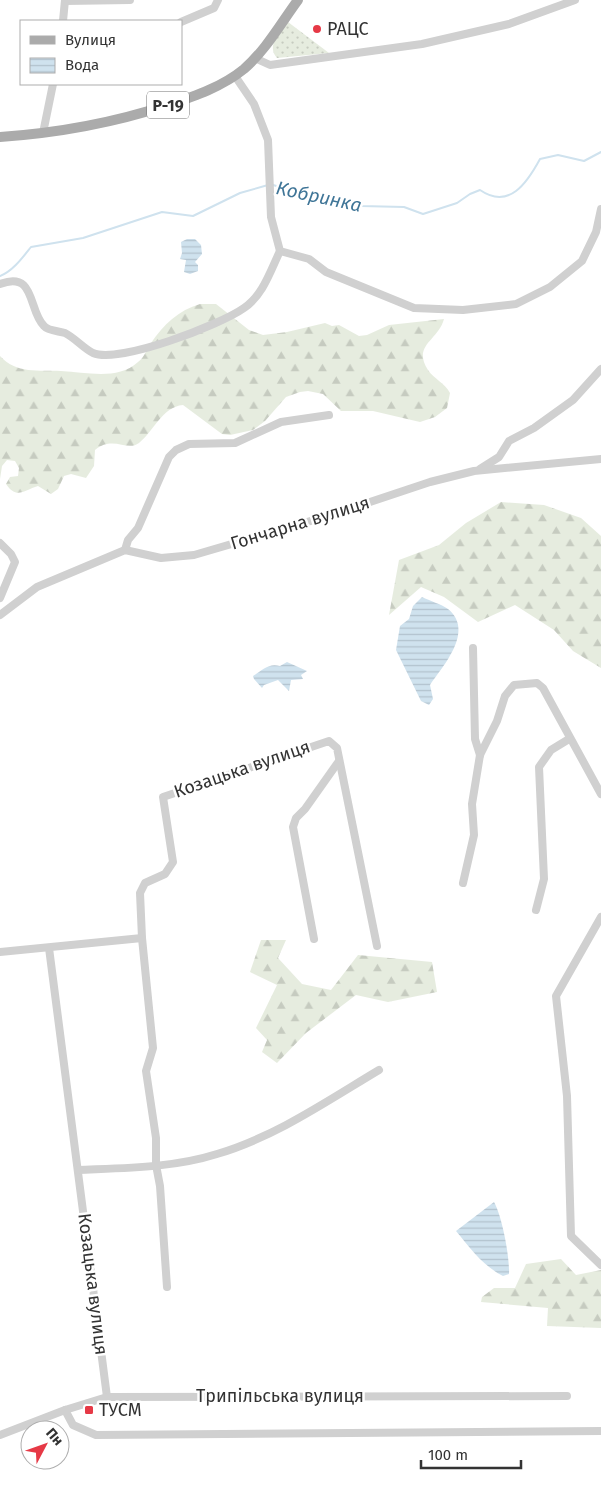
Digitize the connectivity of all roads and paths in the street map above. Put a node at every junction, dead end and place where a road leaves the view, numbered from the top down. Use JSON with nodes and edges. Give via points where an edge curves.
{"nodes":[{"id":1,"x":65,"y":0,"type":"edge"},
{"id":2,"x":130,"y":0,"type":"edge"},
{"id":3,"x":218,"y":0,"type":"edge"},
{"id":4,"x":298,"y":0,"type":"edge"},
{"id":5,"x":575,"y":0,"type":"edge"},
{"id":6,"x":63,"y":20,"type":"edge"},
{"id":7,"x":182,"y":22,"type":"edge"},
{"id":8,"x":255,"y":58,"type":"junction"},
{"id":9,"x":235,"y":76,"type":"junction"},
{"id":10,"x":53,"y":85,"type":"edge"},
{"id":11,"x":43,"y":132,"type":"junction"},
{"id":12,"x":0,"y":137,"type":"edge"},
{"id":13,"x":601,"y":209,"type":"edge"},
{"id":14,"x":280,"y":251,"type":"junction"},
{"id":15,"x":0,"y":284,"type":"edge"},
{"id":16,"x":601,"y":369,"type":"edge"},
{"id":17,"x":329,"y":414,"type":"dead end"},
{"id":18,"x":601,"y":459,"type":"edge"},
{"id":19,"x":474,"y":471,"type":"junction"},
{"id":20,"x":0,"y":542,"type":"edge"},
{"id":21,"x":125,"y":550,"type":"junction"},
{"id":22,"x":0,"y":598,"type":"edge"},
{"id":23,"x":0,"y":615,"type":"edge"},
{"id":24,"x":473,"y":648,"type":"dead end"},
{"id":25,"x":569,"y":739,"type":"junction"},
{"id":26,"x":480,"y":755,"type":"junction"},
{"id":27,"x":339,"y":761,"type":"junction"},
{"id":28,"x":601,"y":794,"type":"edge"},
{"id":29,"x":463,"y":884,"type":"dead end"},
{"id":30,"x":536,"y":910,"type":"dead end"},
{"id":31,"x":601,"y":917,"type":"edge"},
{"id":32,"x":142,"y":938,"type":"junction"},
{"id":33,"x":314,"y":939,"type":"dead end"},
{"id":34,"x":377,"y":946,"type":"dead end"},
{"id":35,"x":50,"y":948,"type":"junction"},
{"id":36,"x":0,"y":952,"type":"edge"},
{"id":37,"x":379,"y":1070,"type":"dead end"},
{"id":38,"x":156,"y":1166,"type":"junction"},
{"id":39,"x":78,"y":1170,"type":"junction"},
{"id":40,"x":601,"y":1265,"type":"edge"},
{"id":41,"x":167,"y":1287,"type":"dead end"},
{"id":42,"x":567,"y":1396,"type":"dead end"},
{"id":43,"x":107,"y":1397,"type":"junction"},
{"id":44,"x":65,"y":1410,"type":"junction"},
{"id":45,"x":601,"y":1431,"type":"edge"},
{"id":46,"x":0,"y":1435,"type":"edge"}],
"edges":[{"from":1,"to":2,"type":"street"},
{"from":1,"to":6,"type":"street"},
{"from":3,"to":7,"type":"street","via":[[214,8]]},
{"from":4,"to":8,"type":"main road","number":"Р-19"},
{"from":5,"to":8,"type":"street","via":[[510,24],[422,44],[270,65]]},
{"from":8,"to":9,"type":"main road","number":"Р-19"},
{"from":9,"to":11,"type":"main road","number":"Р-19","via":[[207,92],[131,117],[77,129]]},
{"from":9,"to":14,"type":"street","via":[[254,104],[268,140],[271,217]]},
{"from":10,"to":11,"type":"street"},
{"from":11,"to":12,"type":"main road","number":"Р-19"},
{"from":13,"to":14,"type":"street","via":[[596,232],[582,261],[550,287],[516,304],[463,310],[414,308],[326,272],[309,259]]},
{"from":14,"to":15,"type":"street","via":[[264,286],[245,308],[156,347],[106,356],[94,353],[67,334],[45,328],[39,321],[33,298],[17,281]]},
{"from":16,"to":19,"type":"street","name":"Гончарна вулиця","via":[[573,400],[534,428],[509,441],[492,464]]},
{"from":17,"to":21,"type":"street","via":[[281,422],[235,443],[189,444],[176,450],[169,457]]},
{"from":18,"to":19,"type":"street","name":"Гончарна вулиця"},
{"from":19,"to":21,"type":"street","name":"Гончарна вулиця","via":[[194,555],[161,558]]},
{"from":20,"to":22,"type":"street","via":[[15,562]]},
{"from":21,"to":23,"type":"street","via":[[37,587]]},
{"from":24,"to":26,"type":"street","via":[[475,739]]},
{"from":25,"to":26,"type":"street","via":[[543,688],[537,684],[514,685],[505,696]]},
{"from":25,"to":28,"type":"street"},
{"from":25,"to":30,"type":"street","via":[[551,750],[539,767],[544,879]]},
{"from":26,"to":29,"type":"street","via":[[472,804],[474,835]]},
{"from":27,"to":32,"type":"street","name":"Козацька вулиця","via":[[336,748],[329,741],[163,797],[173,862],[166,874],[145,883],[140,893]]},
{"from":27,"to":33,"type":"street","via":[[296,818],[293,827]]},
{"from":27,"to":34,"type":"street"},
{"from":31,"to":40,"type":"street","via":[[556,996],[567,1096],[571,1236]]},
{"from":32,"to":35,"type":"street"},
{"from":32,"to":38,"type":"street","name":"Козацька вулиця","via":[[152,1048],[146,1071],[156,1138]]},
{"from":35,"to":36,"type":"street"},
{"from":35,"to":39,"type":"street","name":"Козацька вулиця"},
{"from":37,"to":38,"type":"street","via":[[251,1143],[215,1155]]},
{"from":38,"to":39,"type":"street"},
{"from":38,"to":41,"type":"street","name":"Козацька вулиця"},
{"from":39,"to":43,"type":"street","name":"Козацька вулиця"},
{"from":42,"to":43,"type":"street","name":"Трипільська вулиця"},
{"from":43,"to":44,"type":"street","name":"Трипільська вулиця"},
{"from":44,"to":45,"type":"street","via":[[73,1425],[96,1435]]},
{"from":44,"to":46,"type":"street","name":"Трипільська вулиця"}]}
